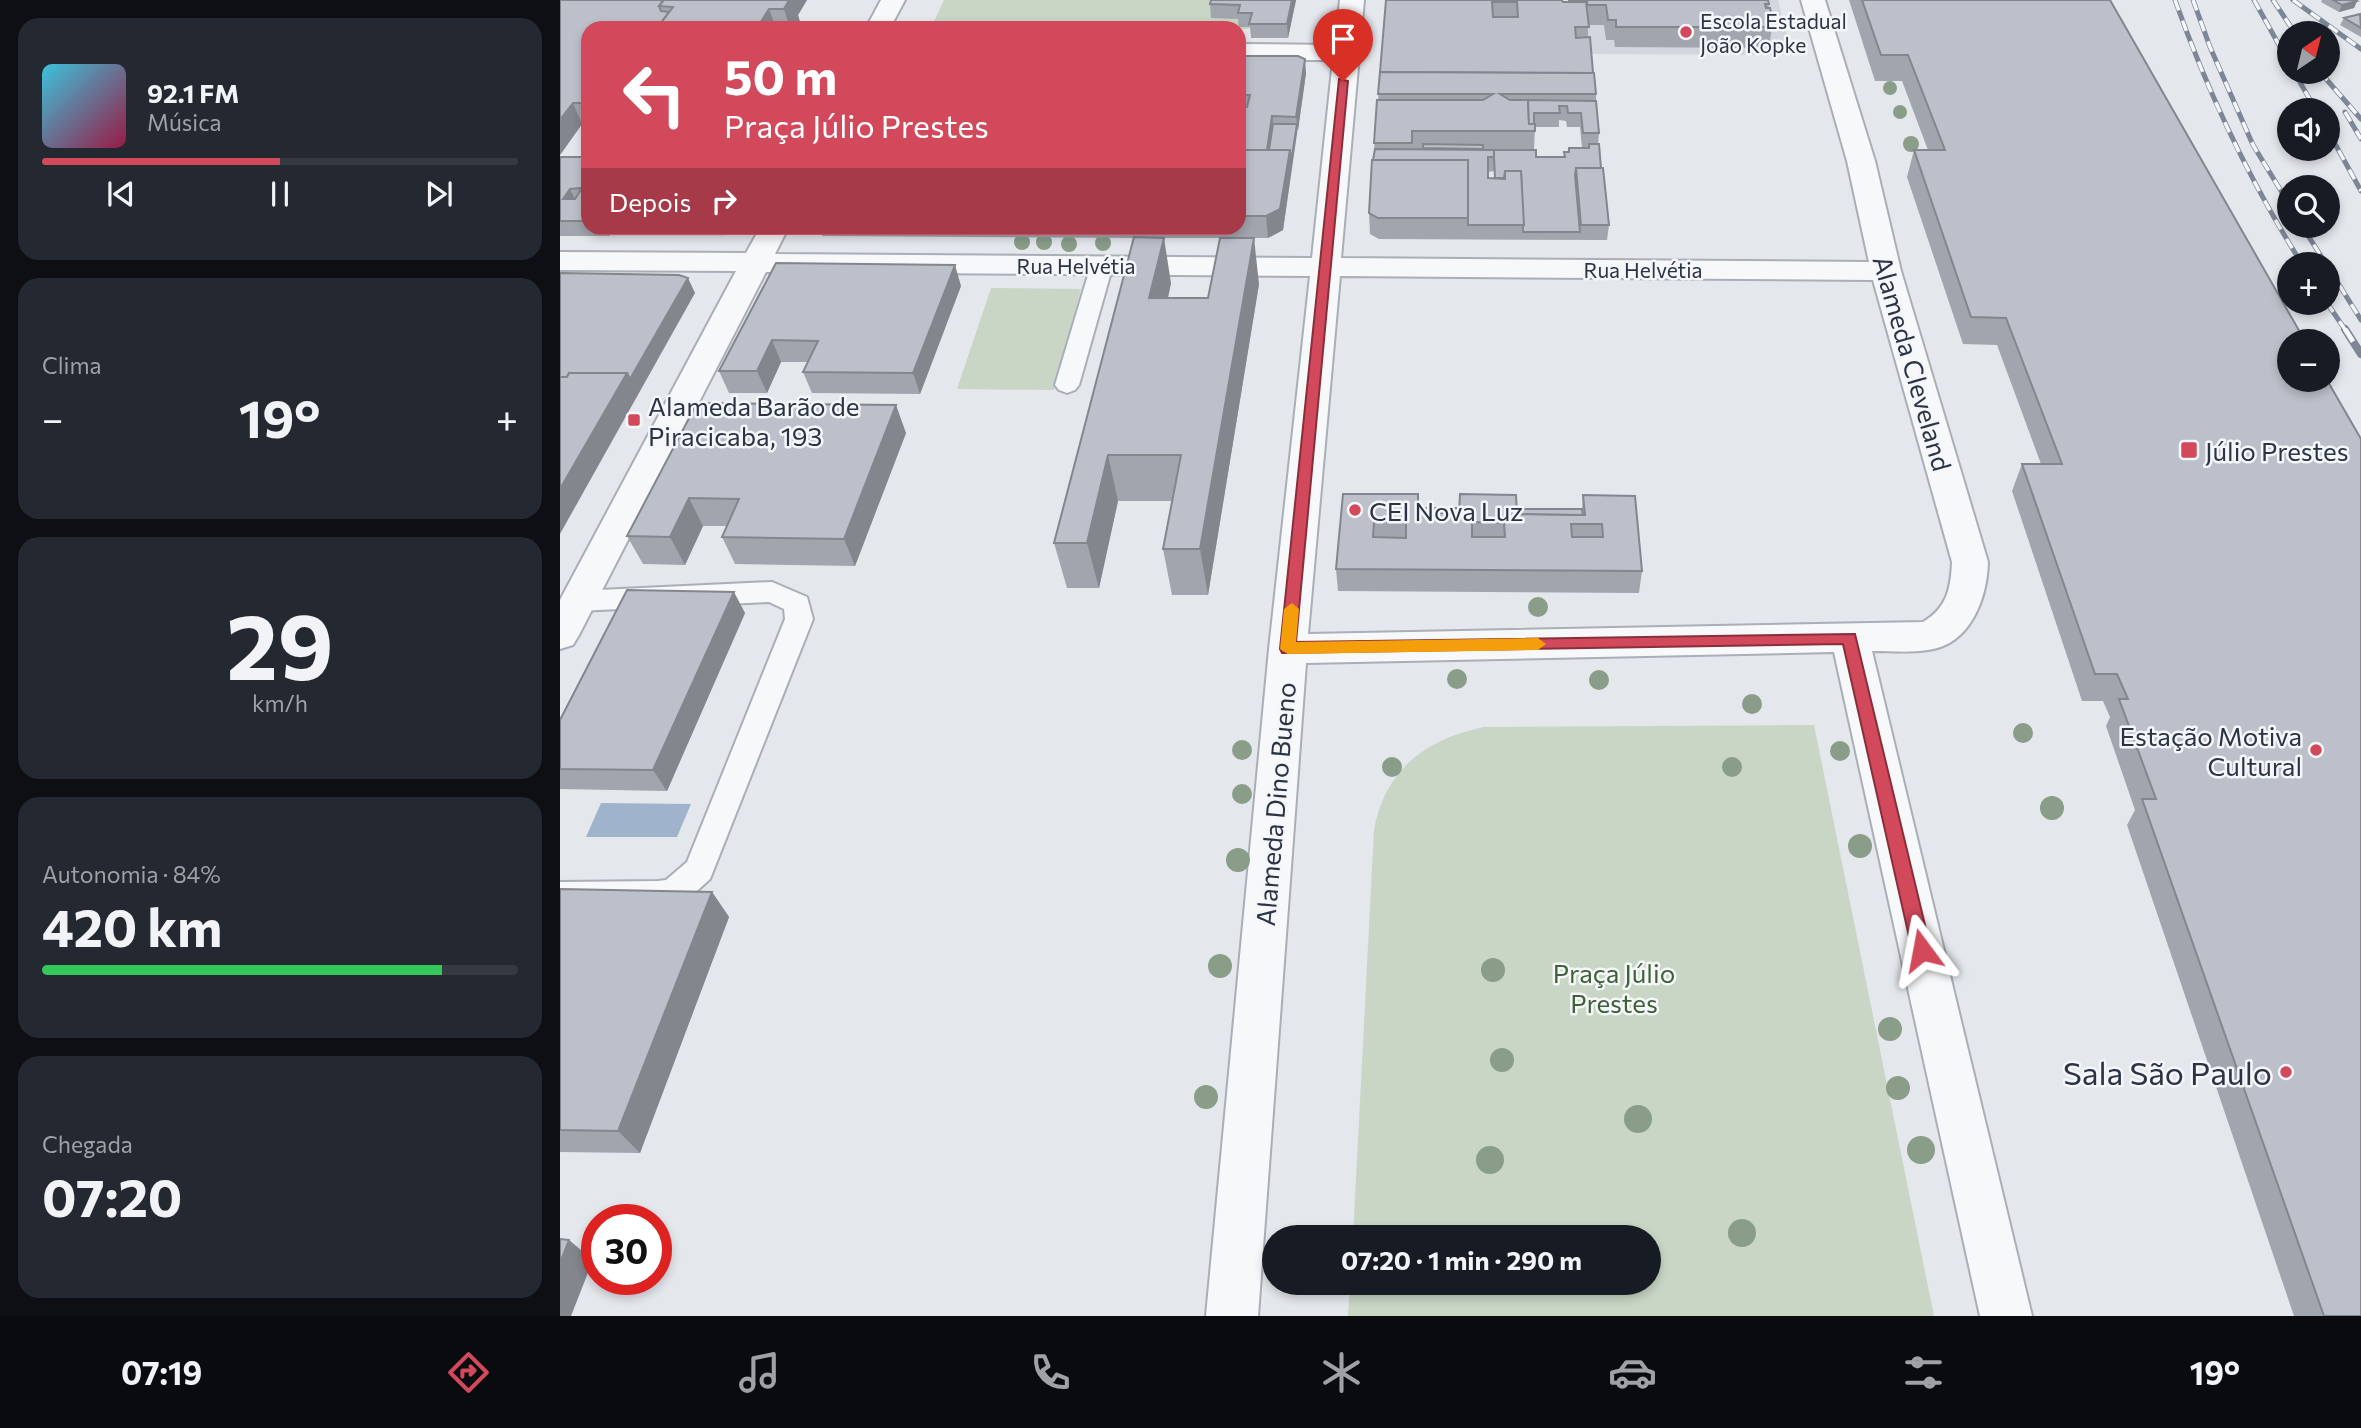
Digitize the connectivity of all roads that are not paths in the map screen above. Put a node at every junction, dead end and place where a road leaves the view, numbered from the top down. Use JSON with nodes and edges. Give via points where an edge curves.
{"nodes":[{"id":1,"x":893,"y":0,"type":"edge"},
{"id":2,"x":1352,"y":0,"type":"edge"},
{"id":3,"x":1813,"y":0,"type":"edge"},
{"id":4,"x":882,"y":21,"type":"edge"},
{"id":5,"x":1246,"y":52,"type":"edge"},
{"id":6,"x":1346,"y":52,"type":"junction"},
{"id":7,"x":770,"y":235,"type":"edge"},
{"id":8,"x":560,"y":261,"type":"edge"},
{"id":9,"x":756,"y":262,"type":"junction"},
{"id":10,"x":1102,"y":265,"type":"junction"},
{"id":11,"x":1325,"y":267,"type":"junction"},
{"id":12,"x":1886,"y":271,"type":"junction"},
{"id":13,"x":1067,"y":386,"type":"dead end"},
{"id":14,"x":578,"y":601,"type":"junction"},
{"id":15,"x":560,"y":635,"type":"edge"},
{"id":16,"x":1850,"y":638,"type":"junction"},
{"id":17,"x":1288,"y":649,"type":"junction"},
{"id":18,"x":560,"y":896,"type":"edge"},
{"id":19,"x":1232,"y":1316,"type":"edge"},
{"id":20,"x":2006,"y":1316,"type":"edge"}],
"edges":[{"from":1,"to":4,"type":"street"},
{"from":2,"to":6,"type":"street","name":"Alameda Dino Bueno"},
{"from":3,"to":12,"type":"street","name":"Alameda Cleveland","via":[[1861,161]]},
{"from":5,"to":6,"type":"street"},
{"from":6,"to":11,"type":"street","name":"Alameda Dino Bueno"},
{"from":7,"to":9,"type":"street"},
{"from":8,"to":9,"type":"street","name":"Rua Helvétia"},
{"from":9,"to":10,"type":"street","name":"Rua Helvétia"},
{"from":9,"to":14,"type":"street"},
{"from":10,"to":11,"type":"street","name":"Rua Helvétia"},
{"from":10,"to":13,"type":"lane"},
{"from":11,"to":12,"type":"street","name":"Rua Helvétia"},
{"from":11,"to":17,"type":"street","name":"Alameda Dino Bueno"},
{"from":12,"to":16,"type":"street","name":"Alameda Cleveland","via":[[1970,562],[1970,579],[1965,601],[1942,630],[1928,636]]},
{"from":14,"to":15,"type":"street"},
{"from":14,"to":18,"type":"lane","via":[[772,592],[797,604],[799,619],[699,870],[675,891],[658,895]]},
{"from":16,"to":17,"type":"street"},
{"from":16,"to":20,"type":"street"},
{"from":17,"to":19,"type":"street","name":"Alameda Dino Bueno"}]}
